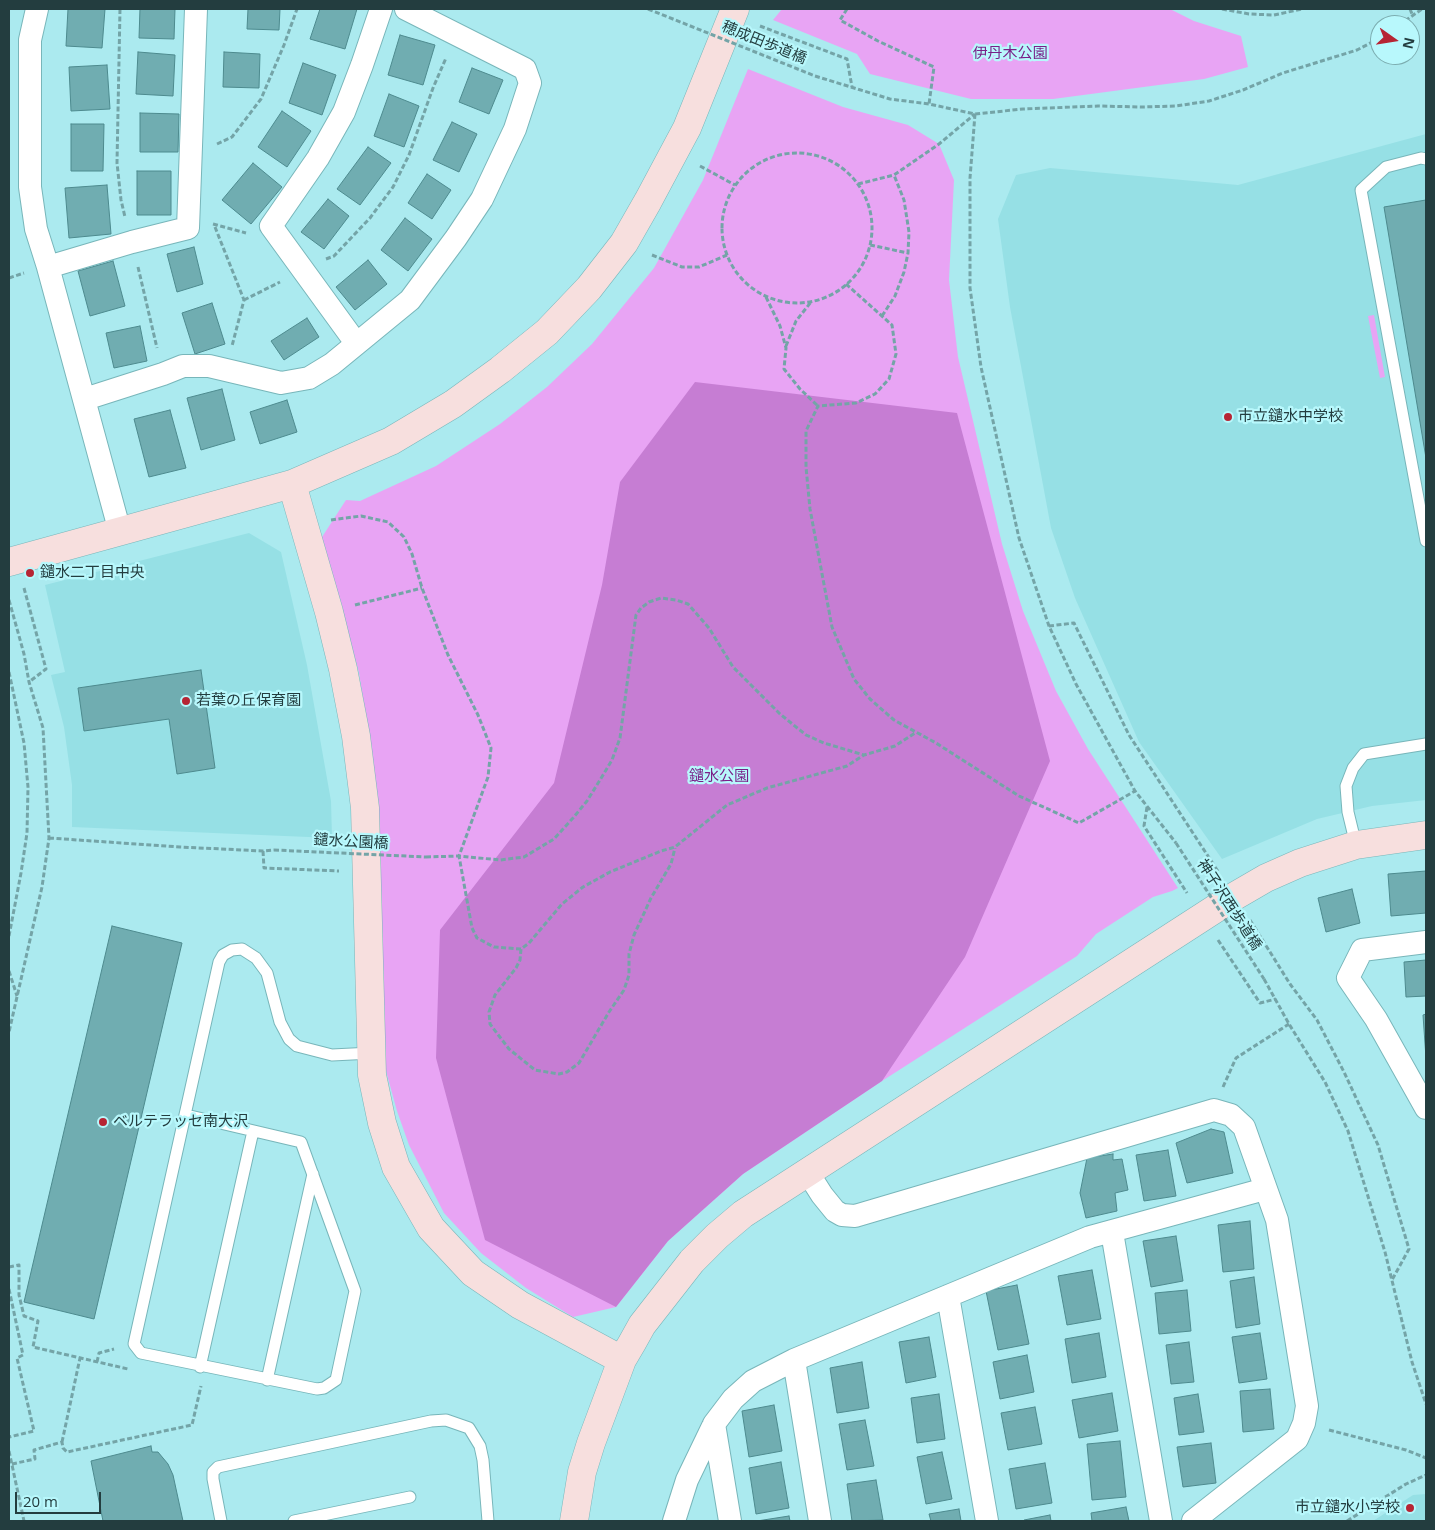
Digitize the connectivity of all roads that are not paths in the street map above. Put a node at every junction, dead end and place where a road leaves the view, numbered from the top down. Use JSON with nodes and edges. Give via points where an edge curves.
{"nodes":[{"id":1,"x":37,"y":9,"type":"edge"},
{"id":2,"x":196,"y":9,"type":"edge"},
{"id":3,"x":381,"y":9,"type":"edge"},
{"id":4,"x":406,"y":9,"type":"edge"},
{"id":5,"x":735,"y":9,"type":"edge"},
{"id":6,"x":1426,"y":159,"type":"edge"},
{"id":7,"x":40,"y":269,"type":"junction"},
{"id":8,"x":356,"y":343,"type":"junction"},
{"id":9,"x":85,"y":399,"type":"junction"},
{"id":10,"x":292,"y":484,"type":"junction"},
{"id":11,"x":120,"y":532,"type":"junction"},
{"id":12,"x":1426,"y":541,"type":"edge"},
{"id":13,"x":9,"y":562,"type":"edge"},
{"id":14,"x":1426,"y":744,"type":"edge"},
{"id":15,"x":1426,"y":835,"type":"edge"},
{"id":16,"x":1356,"y":845,"type":"junction"},
{"id":17,"x":1426,"y":942,"type":"edge"},
{"id":18,"x":372,"y":1053,"type":"junction"},
{"id":19,"x":1426,"y":1108,"type":"edge"},
{"id":20,"x":186,"y":1115,"type":"junction"},
{"id":21,"x":253,"y":1131,"type":"junction"},
{"id":22,"x":808,"y":1173,"type":"junction"},
{"id":23,"x":313,"y":1174,"type":"junction"},
{"id":24,"x":1265,"y":1189,"type":"junction"},
{"id":25,"x":1112,"y":1232,"type":"junction"},
{"id":26,"x":948,"y":1296,"type":"junction"},
{"id":27,"x":622,"y":1360,"type":"junction"},
{"id":28,"x":794,"y":1360,"type":"junction"},
{"id":29,"x":200,"y":1367,"type":"junction"},
{"id":30,"x":267,"y":1380,"type":"junction"},
{"id":31,"x":714,"y":1424,"type":"junction"},
{"id":32,"x":410,"y":1497,"type":"dead end"},
{"id":33,"x":220,"y":1521,"type":"edge"},
{"id":34,"x":294,"y":1521,"type":"edge"},
{"id":35,"x":488,"y":1521,"type":"edge"},
{"id":36,"x":574,"y":1521,"type":"edge"},
{"id":37,"x":674,"y":1521,"type":"edge"},
{"id":38,"x":730,"y":1521,"type":"edge"},
{"id":39,"x":820,"y":1521,"type":"edge"},
{"id":40,"x":987,"y":1521,"type":"edge"},
{"id":41,"x":1162,"y":1521,"type":"edge"},
{"id":42,"x":1193,"y":1521,"type":"edge"}],
"edges":[{"from":1,"to":7,"type":"street","via":[[30,40],[30,188]]},
{"from":2,"to":7,"type":"street","via":[[188,228]]},
{"from":3,"to":8,"type":"street","via":[[344,112],[318,158],[271,226]]},
{"from":4,"to":8,"type":"street","via":[[525,69],[530,83],[515,129],[486,190],[456,238],[410,300]]},
{"from":5,"to":10,"type":"street","via":[[687,128],[670,161],[624,243],[589,288],[547,332],[452,404],[391,440]]},
{"from":6,"to":12,"type":"lane","via":[[1386,167],[1361,190]]},
{"from":7,"to":9,"type":"street"},
{"from":8,"to":9,"type":"street","via":[[332,364],[308,378],[281,383],[209,366],[183,366]]},
{"from":9,"to":11,"type":"street"},
{"from":10,"to":11,"type":"street"},
{"from":10,"to":18,"type":"street","via":[[329,612],[356,736],[365,808]]},
{"from":11,"to":13,"type":"street"},
{"from":14,"to":16,"type":"lane","via":[[1364,754],[1353,768],[1346,786]]},
{"from":15,"to":16,"type":"street"},
{"from":16,"to":22,"type":"street","via":[[1300,863],[1235,896]]},
{"from":17,"to":19,"type":"street","via":[[1362,950],[1348,978],[1376,1019]]},
{"from":18,"to":20,"type":"lane","via":[[332,1055],[298,1046],[289,1039],[280,1022],[267,973],[256,958],[242,950],[232,950],[219,962]]},
{"from":18,"to":27,"type":"street","via":[[372,1075],[382,1123],[396,1167],[431,1228],[473,1273],[512,1300]]},
{"from":20,"to":21,"type":"lane"},
{"from":20,"to":29,"type":"lane","via":[[134,1344],[141,1353]]},
{"from":21,"to":23,"type":"lane","via":[[301,1142]]},
{"from":21,"to":29,"type":"lane"},
{"from":22,"to":24,"type":"street","via":[[835,1211],[855,1216],[1214,1110],[1231,1115],[1244,1127]]},
{"from":22,"to":27,"type":"street","via":[[751,1209],[692,1261],[642,1325]]},
{"from":23,"to":30,"type":"lane"},
{"from":23,"to":30,"type":"lane","via":[[355,1291],[336,1380],[317,1389]]},
{"from":24,"to":25,"type":"street"},
{"from":24,"to":42,"type":"street","via":[[1280,1240],[1307,1406],[1304,1423],[1297,1438]]},
{"from":25,"to":26,"type":"street"},
{"from":25,"to":41,"type":"street"},
{"from":26,"to":28,"type":"street"},
{"from":26,"to":40,"type":"street"},
{"from":27,"to":36,"type":"street","via":[[588,1450]]},
{"from":28,"to":31,"type":"street","via":[[753,1381],[733,1399]]},
{"from":28,"to":39,"type":"street"},
{"from":29,"to":30,"type":"lane"},
{"from":31,"to":37,"type":"street","via":[[687,1480]]},
{"from":31,"to":38,"type":"street"},
{"from":32,"to":34,"type":"lane"},
{"from":33,"to":35,"type":"lane","via":[[213,1479],[218,1467],[446,1420],[469,1428],[480,1446]]}]}
